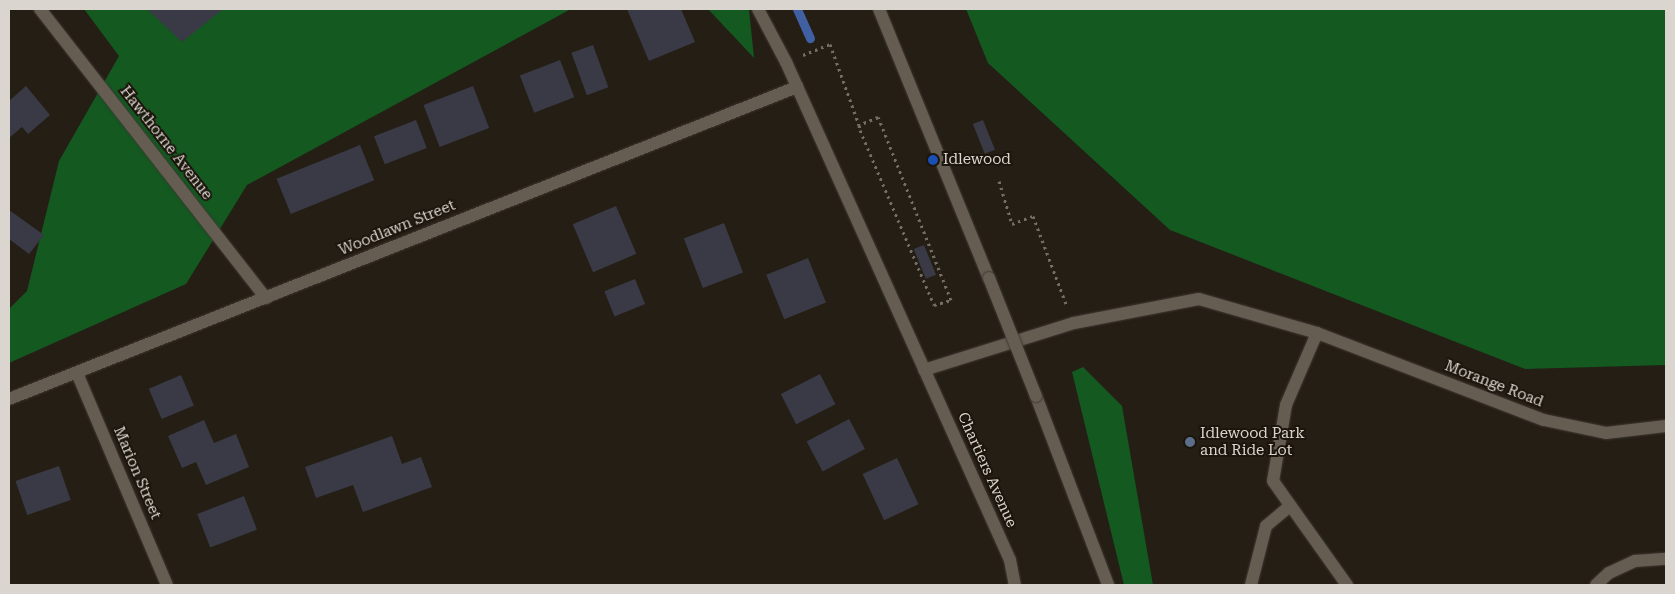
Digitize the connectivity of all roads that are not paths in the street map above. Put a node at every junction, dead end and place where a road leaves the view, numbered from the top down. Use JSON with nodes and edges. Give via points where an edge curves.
{"nodes":[{"id":1,"x":40,"y":9,"type":"edge"},
{"id":2,"x":758,"y":9,"type":"edge"},
{"id":3,"x":879,"y":9,"type":"edge"},
{"id":4,"x":797,"y":87,"type":"junction"},
{"id":5,"x":266,"y":298,"type":"junction"},
{"id":6,"x":1318,"y":333,"type":"junction"},
{"id":7,"x":924,"y":370,"type":"junction"},
{"id":8,"x":77,"y":373,"type":"junction"},
{"id":9,"x":9,"y":398,"type":"edge"},
{"id":10,"x":1666,"y":426,"type":"edge"},
{"id":11,"x":1290,"y":506,"type":"junction"},
{"id":12,"x":1666,"y":559,"type":"edge"},
{"id":13,"x":167,"y":585,"type":"edge"},
{"id":14,"x":1015,"y":585,"type":"edge"},
{"id":15,"x":1108,"y":585,"type":"edge"},
{"id":16,"x":1251,"y":585,"type":"edge"},
{"id":17,"x":1347,"y":585,"type":"edge"},
{"id":18,"x":1596,"y":585,"type":"edge"}],
"edges":[{"from":1,"to":5,"type":"street","name":"Hawthorne Avenue"},
{"from":2,"to":4,"type":"street","name":"Chartiers Avenue"},
{"from":3,"to":15,"type":"street","bridge":true,"via":[[1036,396]]},
{"from":4,"to":5,"type":"street","name":"Woodlawn Street"},
{"from":4,"to":7,"type":"street","name":"Chartiers Avenue"},
{"from":5,"to":8,"type":"street","name":"Woodlawn Street"},
{"from":6,"to":7,"type":"street","name":"Morange Road","via":[[1199,300],[1074,324]]},
{"from":6,"to":10,"type":"street","name":"Morange Road","via":[[1544,420],[1606,433]]},
{"from":6,"to":11,"type":"street","via":[[1286,406],[1273,481]]},
{"from":7,"to":14,"type":"street","name":"Chartiers Avenue","via":[[1010,560]]},
{"from":8,"to":9,"type":"street","name":"Woodlawn Street"},
{"from":8,"to":13,"type":"street","name":"Marion Street"},
{"from":11,"to":16,"type":"street","via":[[1266,526]]},
{"from":11,"to":17,"type":"street"},
{"from":12,"to":18,"type":"street","via":[[1635,561],[1609,572]]}]}
